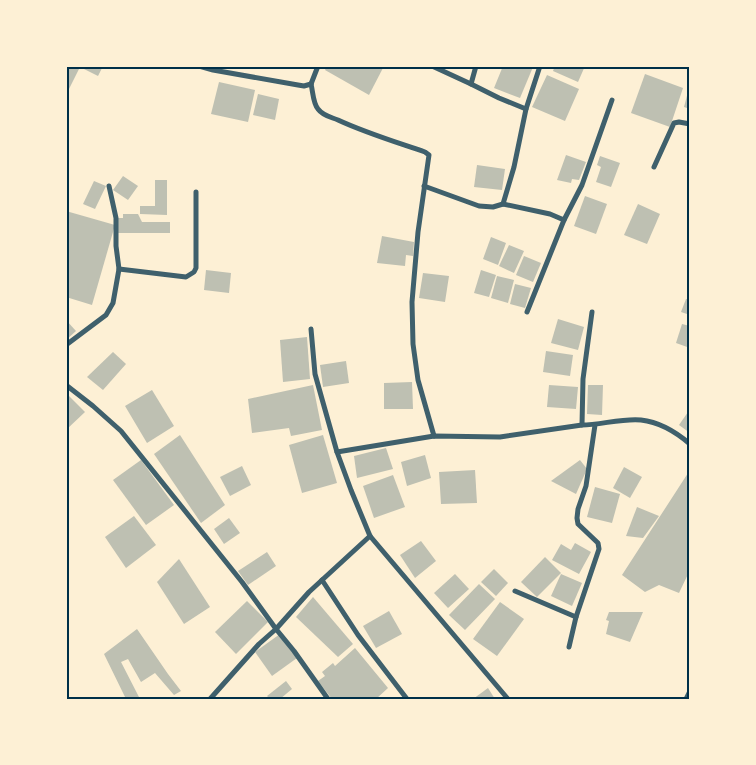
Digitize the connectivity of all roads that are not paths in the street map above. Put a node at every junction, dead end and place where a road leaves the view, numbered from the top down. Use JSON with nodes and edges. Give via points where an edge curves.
{"nodes":[{"id":1,"x":199,"y":66,"type":"edge"},
{"id":2,"x":318,"y":66,"type":"edge"},
{"id":3,"x":432,"y":66,"type":"edge"},
{"id":4,"x":476,"y":66,"type":"edge"},
{"id":5,"x":540,"y":66,"type":"edge"},
{"id":6,"x":311,"y":84,"type":"junction"},
{"id":7,"x":471,"y":84,"type":"junction"},
{"id":8,"x":612,"y":100,"type":"dead end"},
{"id":9,"x":526,"y":109,"type":"junction"},
{"id":10,"x":690,"y":124,"type":"edge"},
{"id":11,"x":654,"y":167,"type":"dead end"},
{"id":12,"x":109,"y":186,"type":"dead end"},
{"id":13,"x":424,"y":186,"type":"junction"},
{"id":14,"x":196,"y":192,"type":"dead end"},
{"id":15,"x":503,"y":204,"type":"junction"},
{"id":16,"x":564,"y":220,"type":"junction"},
{"id":17,"x":119,"y":269,"type":"junction"},
{"id":18,"x":527,"y":312,"type":"dead end"},
{"id":19,"x":592,"y":312,"type":"dead end"},
{"id":20,"x":311,"y":329,"type":"dead end"},
{"id":21,"x":66,"y":345,"type":"edge"},
{"id":22,"x":66,"y":385,"type":"edge"},
{"id":23,"x":582,"y":425,"type":"junction"},
{"id":24,"x":595,"y":425,"type":"junction"},
{"id":25,"x":434,"y":436,"type":"junction"},
{"id":26,"x":690,"y":444,"type":"edge"},
{"id":27,"x":337,"y":452,"type":"junction"},
{"id":28,"x":370,"y":536,"type":"junction"},
{"id":29,"x":322,"y":580,"type":"junction"},
{"id":30,"x":515,"y":591,"type":"dead end"},
{"id":31,"x":576,"y":617,"type":"junction"},
{"id":32,"x":276,"y":629,"type":"junction"},
{"id":33,"x":569,"y":647,"type":"dead end"},
{"id":34,"x":690,"y":691,"type":"edge"},
{"id":35,"x":210,"y":699,"type":"edge"},
{"id":36,"x":328,"y":699,"type":"edge"},
{"id":37,"x":407,"y":699,"type":"edge"},
{"id":38,"x":508,"y":699,"type":"edge"},
{"id":39,"x":686,"y":699,"type":"edge"}],
"edges":[{"from":1,"to":6,"type":"street","via":[[304,86]]},
{"from":2,"to":6,"type":"street"},
{"from":3,"to":7,"type":"street"},
{"from":4,"to":7,"type":"street"},
{"from":5,"to":9,"type":"street"},
{"from":6,"to":13,"type":"street","via":[[314,104],[326,116],[429,155]]},
{"from":7,"to":9,"type":"street"},
{"from":8,"to":16,"type":"street","via":[[582,185]]},
{"from":9,"to":15,"type":"street"},
{"from":10,"to":11,"type":"street","via":[[674,123]]},
{"from":12,"to":17,"type":"street","via":[[116,218]]},
{"from":13,"to":15,"type":"street","via":[[479,206]]},
{"from":13,"to":25,"type":"street","via":[[412,302],[413,344],[418,380]]},
{"from":14,"to":17,"type":"street","via":[[194,272],[186,277]]},
{"from":15,"to":16,"type":"street"},
{"from":16,"to":18,"type":"street"},
{"from":17,"to":21,"type":"street","via":[[113,303],[106,315]]},
{"from":19,"to":23,"type":"street"},
{"from":20,"to":27,"type":"street","via":[[315,374]]},
{"from":22,"to":32,"type":"street","via":[[121,431]]},
{"from":23,"to":24,"type":"street"},
{"from":23,"to":25,"type":"street","via":[[500,437]]},
{"from":24,"to":26,"type":"street","via":[[640,420],[656,423]]},
{"from":24,"to":31,"type":"street","via":[[586,486],[577,518],[578,524],[598,543],[599,549]]},
{"from":25,"to":27,"type":"street"},
{"from":27,"to":28,"type":"street"},
{"from":28,"to":29,"type":"street"},
{"from":28,"to":38,"type":"street"},
{"from":29,"to":32,"type":"street"},
{"from":29,"to":37,"type":"street","via":[[358,635]]},
{"from":30,"to":31,"type":"street"},
{"from":31,"to":33,"type":"street"},
{"from":32,"to":35,"type":"street"},
{"from":32,"to":36,"type":"street"},
{"from":34,"to":39,"type":"street"}]}
